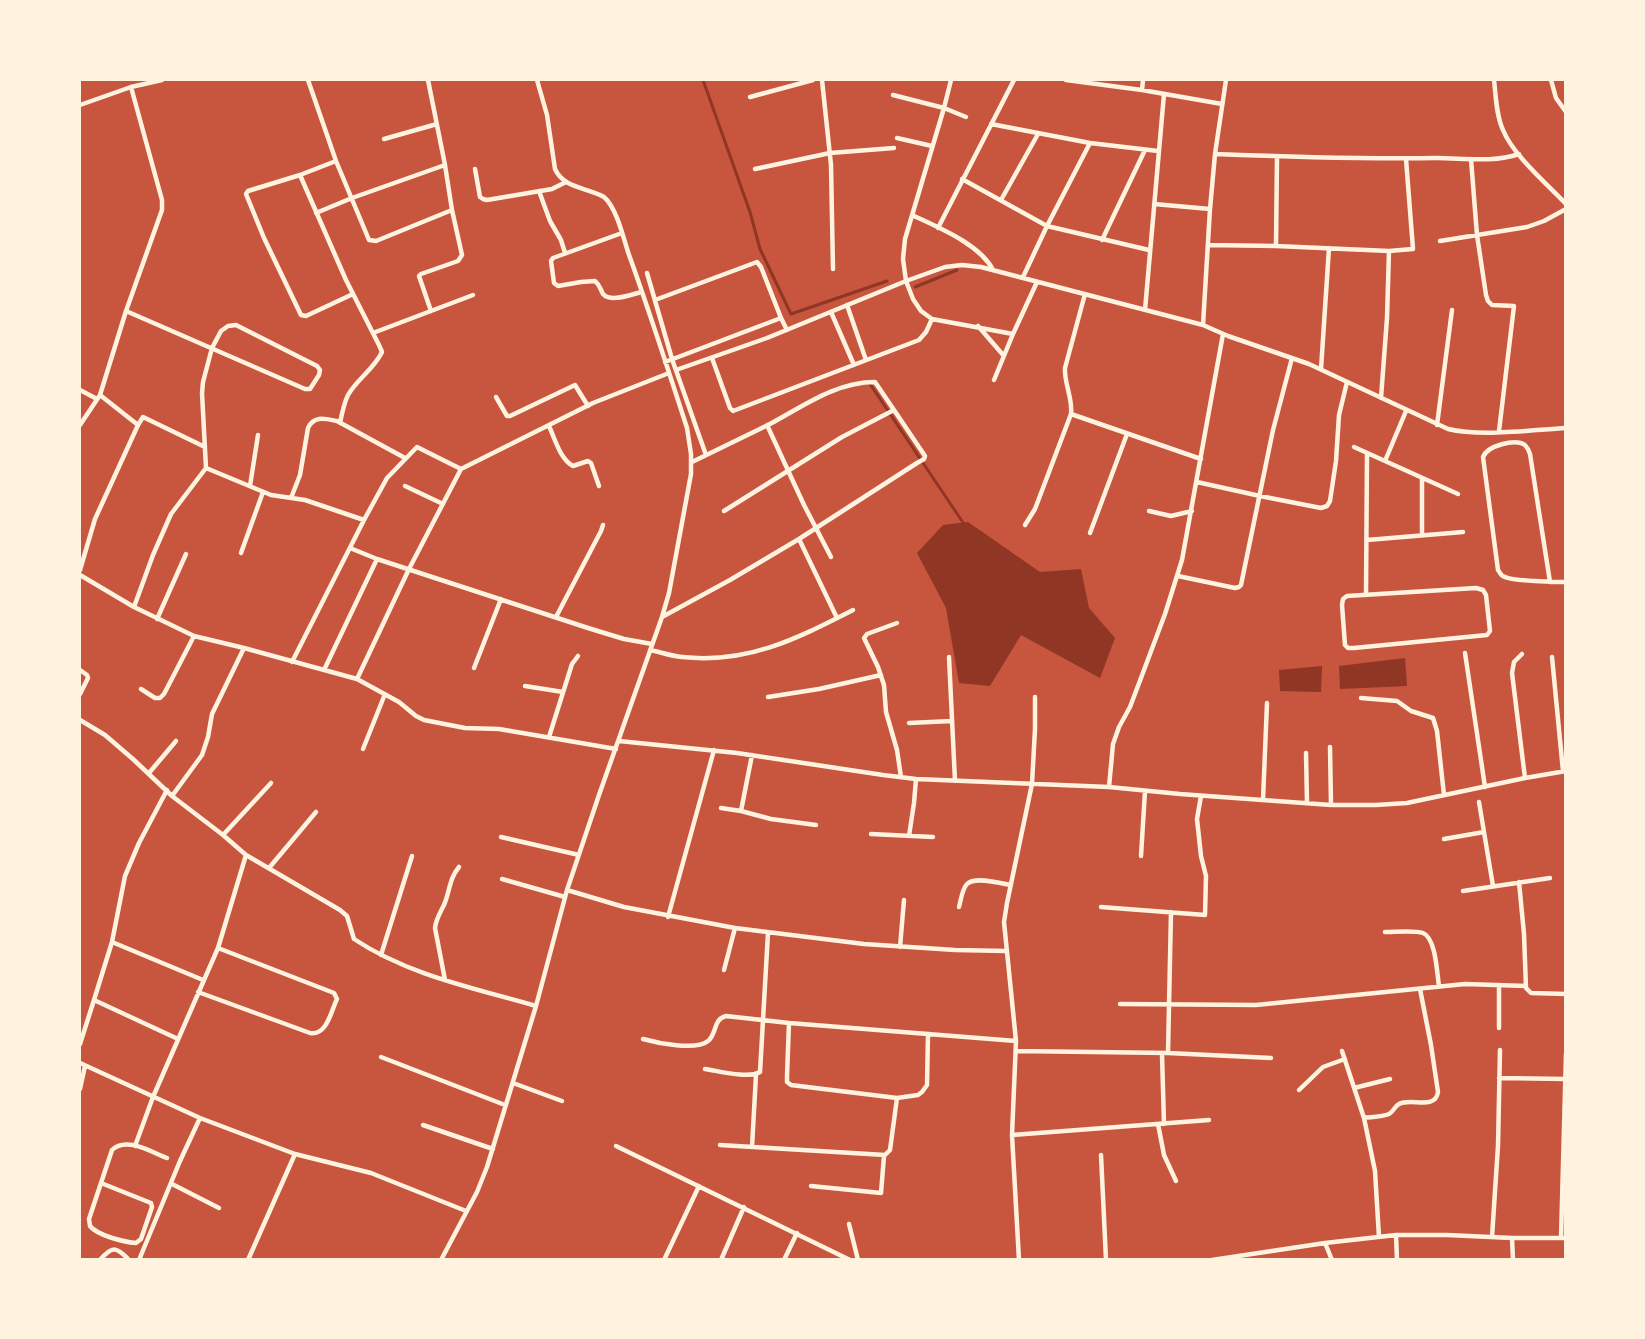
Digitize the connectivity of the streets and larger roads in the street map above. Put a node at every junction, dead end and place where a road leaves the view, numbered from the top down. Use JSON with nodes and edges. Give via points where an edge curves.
{"nodes":[{"id":1,"x":162,"y":80,"type":"edge"},
{"id":2,"x":308,"y":80,"type":"edge"},
{"id":3,"x":428,"y":80,"type":"edge"},
{"id":4,"x":537,"y":80,"type":"edge"},
{"id":5,"x":542,"y":80,"type":"edge"},
{"id":6,"x":813,"y":80,"type":"edge"},
{"id":7,"x":822,"y":80,"type":"edge"},
{"id":8,"x":951,"y":80,"type":"edge"},
{"id":9,"x":1014,"y":80,"type":"edge"},
{"id":10,"x":1066,"y":80,"type":"edge"},
{"id":11,"x":1143,"y":80,"type":"edge"},
{"id":12,"x":1226,"y":80,"type":"edge"},
{"id":13,"x":1494,"y":80,"type":"edge"},
{"id":14,"x":1551,"y":80,"type":"edge"},
{"id":15,"x":131,"y":87,"type":"junction"},
{"id":16,"x":1142,"y":90,"type":"junction"},
{"id":17,"x":1164,"y":94,"type":"junction"},
{"id":18,"x":893,"y":95,"type":"dead end"},
{"id":19,"x":750,"y":97,"type":"dead end"},
{"id":20,"x":1222,"y":104,"type":"junction"},
{"id":21,"x":80,"y":105,"type":"edge"},
{"id":22,"x":944,"y":108,"type":"junction"},
{"id":23,"x":1566,"y":112,"type":"edge"},
{"id":24,"x":966,"y":117,"type":"dead end"},
{"id":25,"x":437,"y":124,"type":"junction"},
{"id":26,"x":991,"y":124,"type":"junction"},
{"id":27,"x":1038,"y":134,"type":"junction"},
{"id":28,"x":897,"y":138,"type":"dead end"},
{"id":29,"x":384,"y":139,"type":"dead end"},
{"id":30,"x":1090,"y":143,"type":"junction"},
{"id":31,"x":932,"y":146,"type":"junction"},
{"id":32,"x":894,"y":147,"type":"dead end"},
{"id":33,"x":1145,"y":150,"type":"junction"},
{"id":34,"x":1158,"y":151,"type":"junction"},
{"id":35,"x":830,"y":153,"type":"junction"},
{"id":36,"x":1215,"y":154,"type":"junction"},
{"id":37,"x":1519,"y":154,"type":"junction"},
{"id":38,"x":1277,"y":157,"type":"junction"},
{"id":39,"x":1406,"y":159,"type":"junction"},
{"id":40,"x":1471,"y":159,"type":"junction"},
{"id":41,"x":336,"y":161,"type":"junction"},
{"id":42,"x":445,"y":165,"type":"junction"},
{"id":43,"x":475,"y":169,"type":"dead end"},
{"id":44,"x":755,"y":169,"type":"dead end"},
{"id":45,"x":300,"y":175,"type":"junction"},
{"id":46,"x":962,"y":179,"type":"junction"},
{"id":47,"x":566,"y":182,"type":"junction"},
{"id":48,"x":539,"y":192,"type":"junction"},
{"id":49,"x":352,"y":198,"type":"junction"},
{"id":50,"x":1001,"y":200,"type":"junction"},
{"id":51,"x":1154,"y":204,"type":"junction"},
{"id":52,"x":1566,"y":204,"type":"edge"},
{"id":53,"x":1210,"y":209,"type":"junction"},
{"id":54,"x":1566,"y":209,"type":"edge"},
{"id":55,"x":452,"y":210,"type":"junction"},
{"id":56,"x":316,"y":213,"type":"junction"},
{"id":57,"x":912,"y":215,"type":"junction"},
{"id":58,"x":1047,"y":226,"type":"junction"},
{"id":59,"x":938,"y":228,"type":"junction"},
{"id":60,"x":622,"y":233,"type":"junction"},
{"id":61,"x":1477,"y":235,"type":"junction"},
{"id":62,"x":1102,"y":240,"type":"junction"},
{"id":63,"x":1440,"y":241,"type":"dead end"},
{"id":64,"x":1208,"y":245,"type":"junction"},
{"id":65,"x":1276,"y":246,"type":"junction"},
{"id":66,"x":1329,"y":248,"type":"junction"},
{"id":67,"x":1149,"y":250,"type":"junction"},
{"id":68,"x":1389,"y":251,"type":"junction"},
{"id":69,"x":565,"y":253,"type":"junction"},
{"id":70,"x":833,"y":269,"type":"dead end"},
{"id":71,"x":993,"y":270,"type":"junction"},
{"id":72,"x":647,"y":273,"type":"dead end"},
{"id":73,"x":1023,"y":278,"type":"junction"},
{"id":74,"x":906,"y":281,"type":"junction"},
{"id":75,"x":1037,"y":282,"type":"junction"},
{"id":76,"x":642,"y":292,"type":"junction"},
{"id":77,"x":353,"y":294,"type":"junction"},
{"id":78,"x":1084,"y":294,"type":"junction"},
{"id":79,"x":473,"y":295,"type":"dead end"},
{"id":80,"x":655,"y":300,"type":"junction"},
{"id":81,"x":845,"y":306,"type":"junction"},
{"id":82,"x":1145,"y":310,"type":"junction"},
{"id":83,"x":1452,"y":310,"type":"dead end"},
{"id":84,"x":126,"y":311,"type":"junction"},
{"id":85,"x":431,"y":311,"type":"junction"},
{"id":86,"x":833,"y":311,"type":"junction"},
{"id":87,"x":781,"y":318,"type":"junction"},
{"id":88,"x":932,"y":319,"type":"junction"},
{"id":89,"x":1203,"y":325,"type":"junction"},
{"id":90,"x":978,"y":326,"type":"junction"},
{"id":91,"x":787,"y":330,"type":"junction"},
{"id":92,"x":373,"y":333,"type":"junction"},
{"id":93,"x":1013,"y":334,"type":"junction"},
{"id":94,"x":1223,"y":334,"type":"junction"},
{"id":95,"x":212,"y":348,"type":"junction"},
{"id":96,"x":1004,"y":356,"type":"junction"},
{"id":97,"x":712,"y":358,"type":"junction"},
{"id":98,"x":1292,"y":358,"type":"junction"},
{"id":99,"x":672,"y":359,"type":"junction"},
{"id":100,"x":866,"y":360,"type":"junction"},
{"id":101,"x":665,"y":362,"type":"junction"},
{"id":102,"x":855,"y":364,"type":"junction"},
{"id":103,"x":1321,"y":369,"type":"junction"},
{"id":104,"x":676,"y":370,"type":"junction"},
{"id":105,"x":669,"y":373,"type":"junction"},
{"id":106,"x":994,"y":380,"type":"dead end"},
{"id":107,"x":1347,"y":382,"type":"junction"},
{"id":108,"x":80,"y":390,"type":"edge"},
{"id":109,"x":98,"y":397,"type":"junction"},
{"id":110,"x":496,"y":397,"type":"dead end"},
{"id":111,"x":1381,"y":398,"type":"junction"},
{"id":112,"x":588,"y":406,"type":"junction"},
{"id":113,"x":892,"y":410,"type":"junction"},
{"id":114,"x":1406,"y":411,"type":"junction"},
{"id":115,"x":1071,"y":414,"type":"junction"},
{"id":116,"x":340,"y":423,"type":"junction"},
{"id":117,"x":80,"y":425,"type":"edge"},
{"id":118,"x":138,"y":425,"type":"junction"},
{"id":119,"x":767,"y":425,"type":"junction"},
{"id":120,"x":1437,"y":425,"type":"junction"},
{"id":121,"x":549,"y":426,"type":"junction"},
{"id":122,"x":1566,"y":428,"type":"edge"},
{"id":123,"x":1499,"y":432,"type":"junction"},
{"id":124,"x":1127,"y":434,"type":"junction"},
{"id":125,"x":258,"y":435,"type":"dead end"},
{"id":126,"x":205,"y":447,"type":"junction"},
{"id":127,"x":1354,"y":447,"type":"dead end"},
{"id":128,"x":1367,"y":453,"type":"junction"},
{"id":129,"x":706,"y":455,"type":"junction"},
{"id":130,"x":405,"y":458,"type":"junction"},
{"id":131,"x":1201,"y":459,"type":"junction"},
{"id":132,"x":1385,"y":461,"type":"junction"},
{"id":133,"x":692,"y":462,"type":"junction"},
{"id":134,"x":206,"y":468,"type":"junction"},
{"id":135,"x":462,"y":470,"type":"junction"},
{"id":136,"x":788,"y":470,"type":"junction"},
{"id":137,"x":1422,"y":478,"type":"junction"},
{"id":138,"x":1197,"y":482,"type":"junction"},
{"id":139,"x":250,"y":486,"type":"junction"},
{"id":140,"x":405,"y":486,"type":"dead end"},
{"id":141,"x":599,"y":486,"type":"dead end"},
{"id":142,"x":263,"y":492,"type":"junction"},
{"id":143,"x":1458,"y":494,"type":"dead end"},
{"id":144,"x":1260,"y":496,"type":"junction"},
{"id":145,"x":291,"y":498,"type":"junction"},
{"id":146,"x":443,"y":504,"type":"junction"},
{"id":147,"x":723,"y":511,"type":"dead end"},
{"id":148,"x":1149,"y":511,"type":"dead end"},
{"id":149,"x":1192,"y":511,"type":"junction"},
{"id":150,"x":364,"y":520,"type":"junction"},
{"id":151,"x":603,"y":525,"type":"dead end"},
{"id":152,"x":1026,"y":525,"type":"dead end"},
{"id":153,"x":816,"y":528,"type":"junction"},
{"id":154,"x":1463,"y":532,"type":"dead end"},
{"id":155,"x":1090,"y":533,"type":"dead end"},
{"id":156,"x":1422,"y":535,"type":"junction"},
{"id":157,"x":799,"y":539,"type":"junction"},
{"id":158,"x":1367,"y":540,"type":"junction"},
{"id":159,"x":350,"y":548,"type":"junction"},
{"id":160,"x":241,"y":553,"type":"dead end"},
{"id":161,"x":186,"y":554,"type":"dead end"},
{"id":162,"x":831,"y":557,"type":"dead end"},
{"id":163,"x":377,"y":559,"type":"junction"},
{"id":164,"x":409,"y":569,"type":"junction"},
{"id":165,"x":80,"y":570,"type":"edge"},
{"id":166,"x":80,"y":575,"type":"edge"},
{"id":167,"x":1178,"y":576,"type":"junction"},
{"id":168,"x":1550,"y":582,"type":"junction"},
{"id":169,"x":1566,"y":582,"type":"edge"},
{"id":170,"x":1366,"y":594,"type":"junction"},
{"id":171,"x":501,"y":599,"type":"junction"},
{"id":172,"x":134,"y":607,"type":"junction"},
{"id":173,"x":853,"y":610,"type":"dead end"},
{"id":174,"x":556,"y":617,"type":"junction"},
{"id":175,"x":663,"y":617,"type":"junction"},
{"id":176,"x":837,"y":618,"type":"junction"},
{"id":177,"x":157,"y":619,"type":"junction"},
{"id":178,"x":897,"y":623,"type":"dead end"},
{"id":179,"x":194,"y":636,"type":"junction"},
{"id":180,"x":652,"y":644,"type":"junction"},
{"id":181,"x":244,"y":648,"type":"junction"},
{"id":182,"x":650,"y":650,"type":"junction"},
{"id":183,"x":1465,"y":653,"type":"dead end"},
{"id":184,"x":1522,"y":654,"type":"dead end"},
{"id":185,"x":578,"y":656,"type":"dead end"},
{"id":186,"x":949,"y":657,"type":"dead end"},
{"id":187,"x":1552,"y":657,"type":"dead end"},
{"id":188,"x":292,"y":662,"type":"junction"},
{"id":189,"x":474,"y":668,"type":"dead end"},
{"id":190,"x":80,"y":670,"type":"edge"},
{"id":191,"x":324,"y":670,"type":"junction"},
{"id":192,"x":881,"y":675,"type":"junction"},
{"id":193,"x":357,"y":679,"type":"junction"},
{"id":194,"x":525,"y":686,"type":"dead end"},
{"id":195,"x":141,"y":689,"type":"dead end"},
{"id":196,"x":563,"y":692,"type":"junction"},
{"id":197,"x":80,"y":694,"type":"edge"},
{"id":198,"x":385,"y":694,"type":"junction"},
{"id":199,"x":1035,"y":697,"type":"dead end"},
{"id":200,"x":768,"y":698,"type":"dead end"},
{"id":201,"x":1361,"y":698,"type":"dead end"},
{"id":202,"x":1267,"y":703,"type":"dead end"},
{"id":203,"x":80,"y":720,"type":"edge"},
{"id":204,"x":952,"y":721,"type":"junction"},
{"id":205,"x":909,"y":723,"type":"dead end"},
{"id":206,"x":549,"y":737,"type":"junction"},
{"id":207,"x":176,"y":741,"type":"dead end"},
{"id":208,"x":619,"y":741,"type":"junction"},
{"id":209,"x":1330,"y":747,"type":"dead end"},
{"id":210,"x":363,"y":749,"type":"dead end"},
{"id":211,"x":616,"y":749,"type":"junction"},
{"id":212,"x":714,"y":750,"type":"junction"},
{"id":213,"x":1306,"y":753,"type":"dead end"},
{"id":214,"x":752,"y":755,"type":"junction"},
{"id":215,"x":1564,"y":771,"type":"edge"},
{"id":216,"x":149,"y":773,"type":"junction"},
{"id":217,"x":901,"y":777,"type":"junction"},
{"id":218,"x":1525,"y":778,"type":"junction"},
{"id":219,"x":916,"y":779,"type":"junction"},
{"id":220,"x":955,"y":781,"type":"junction"},
{"id":221,"x":271,"y":783,"type":"dead end"},
{"id":222,"x":1032,"y":784,"type":"junction"},
{"id":223,"x":1108,"y":787,"type":"junction"},
{"id":224,"x":1485,"y":787,"type":"junction"},
{"id":225,"x":167,"y":790,"type":"junction"},
{"id":226,"x":1145,"y":791,"type":"junction"},
{"id":227,"x":1444,"y":795,"type":"junction"},
{"id":228,"x":172,"y":796,"type":"junction"},
{"id":229,"x":1201,"y":796,"type":"junction"},
{"id":230,"x":1263,"y":800,"type":"junction"},
{"id":231,"x":1479,"y":802,"type":"dead end"},
{"id":232,"x":1307,"y":803,"type":"junction"},
{"id":233,"x":1331,"y":805,"type":"junction"},
{"id":234,"x":721,"y":808,"type":"dead end"},
{"id":235,"x":741,"y":811,"type":"junction"},
{"id":236,"x":316,"y":812,"type":"dead end"},
{"id":237,"x":816,"y":825,"type":"dead end"},
{"id":238,"x":1484,"y":832,"type":"junction"},
{"id":239,"x":871,"y":834,"type":"dead end"},
{"id":240,"x":223,"y":835,"type":"junction"},
{"id":241,"x":909,"y":836,"type":"junction"},
{"id":242,"x":501,"y":837,"type":"dead end"},
{"id":243,"x":933,"y":837,"type":"dead end"},
{"id":244,"x":1444,"y":839,"type":"dead end"},
{"id":245,"x":246,"y":855,"type":"junction"},
{"id":246,"x":412,"y":855,"type":"dead end"},
{"id":247,"x":579,"y":855,"type":"junction"},
{"id":248,"x":1141,"y":856,"type":"dead end"},
{"id":249,"x":459,"y":867,"type":"dead end"},
{"id":250,"x":269,"y":868,"type":"junction"},
{"id":251,"x":1550,"y":878,"type":"dead end"},
{"id":252,"x":502,"y":879,"type":"dead end"},
{"id":253,"x":1519,"y":882,"type":"junction"},
{"id":254,"x":1010,"y":885,"type":"junction"},
{"id":255,"x":1493,"y":886,"type":"junction"},
{"id":256,"x":567,"y":890,"type":"junction"},
{"id":257,"x":1463,"y":891,"type":"dead end"},
{"id":258,"x":565,"y":897,"type":"junction"},
{"id":259,"x":904,"y":900,"type":"dead end"},
{"id":260,"x":959,"y":907,"type":"dead end"},
{"id":261,"x":1101,"y":907,"type":"dead end"},
{"id":262,"x":1171,"y":912,"type":"junction"},
{"id":263,"x":668,"y":917,"type":"junction"},
{"id":264,"x":735,"y":928,"type":"junction"},
{"id":265,"x":1385,"y":932,"type":"dead end"},
{"id":266,"x":768,"y":933,"type":"junction"},
{"id":267,"x":112,"y":942,"type":"junction"},
{"id":268,"x":900,"y":947,"type":"junction"},
{"id":269,"x":218,"y":948,"type":"junction"},
{"id":270,"x":1006,"y":951,"type":"junction"},
{"id":271,"x":381,"y":955,"type":"junction"},
{"id":272,"x":724,"y":970,"type":"dead end"},
{"id":273,"x":203,"y":980,"type":"junction"},
{"id":274,"x":445,"y":980,"type":"junction"},
{"id":275,"x":1499,"y":985,"type":"junction"},
{"id":276,"x":1439,"y":986,"type":"junction"},
{"id":277,"x":1526,"y":986,"type":"junction"},
{"id":278,"x":1420,"y":988,"type":"junction"},
{"id":279,"x":198,"y":992,"type":"junction"},
{"id":280,"x":1566,"y":994,"type":"edge"},
{"id":281,"x":94,"y":1000,"type":"junction"},
{"id":282,"x":1120,"y":1004,"type":"dead end"},
{"id":283,"x":1169,"y":1004,"type":"junction"},
{"id":284,"x":536,"y":1006,"type":"junction"},
{"id":285,"x":763,"y":1020,"type":"junction"},
{"id":286,"x":789,"y":1023,"type":"junction"},
{"id":287,"x":1499,"y":1028,"type":"dead end"},
{"id":288,"x":928,"y":1034,"type":"junction"},
{"id":289,"x":178,"y":1039,"type":"junction"},
{"id":290,"x":643,"y":1039,"type":"dead end"},
{"id":291,"x":1016,"y":1041,"type":"junction"},
{"id":292,"x":80,"y":1044,"type":"edge"},
{"id":293,"x":1500,"y":1050,"type":"dead end"},
{"id":294,"x":1016,"y":1051,"type":"junction"},
{"id":295,"x":1342,"y":1051,"type":"dead end"},
{"id":296,"x":1165,"y":1053,"type":"junction"},
{"id":297,"x":1566,"y":1054,"type":"edge"},
{"id":298,"x":381,"y":1057,"type":"dead end"},
{"id":299,"x":1271,"y":1058,"type":"dead end"},
{"id":300,"x":1345,"y":1059,"type":"junction"},
{"id":301,"x":82,"y":1064,"type":"edge"},
{"id":302,"x":705,"y":1069,"type":"dead end"},
{"id":303,"x":756,"y":1075,"type":"junction"},
{"id":304,"x":1499,"y":1078,"type":"junction"},
{"id":305,"x":1390,"y":1079,"type":"dead end"},
{"id":306,"x":1565,"y":1079,"type":"edge"},
{"id":307,"x":513,"y":1083,"type":"junction"},
{"id":308,"x":1354,"y":1088,"type":"junction"},
{"id":309,"x":80,"y":1089,"type":"edge"},
{"id":310,"x":1299,"y":1090,"type":"dead end"},
{"id":311,"x":153,"y":1097,"type":"junction"},
{"id":312,"x":897,"y":1098,"type":"junction"},
{"id":313,"x":562,"y":1101,"type":"dead end"},
{"id":314,"x":505,"y":1105,"type":"junction"},
{"id":315,"x":200,"y":1118,"type":"junction"},
{"id":316,"x":1364,"y":1118,"type":"junction"},
{"id":317,"x":1209,"y":1120,"type":"dead end"},
{"id":318,"x":1161,"y":1124,"type":"junction"},
{"id":319,"x":423,"y":1125,"type":"dead end"},
{"id":320,"x":1012,"y":1135,"type":"junction"},
{"id":321,"x":720,"y":1145,"type":"dead end"},
{"id":322,"x":135,"y":1146,"type":"junction"},
{"id":323,"x":616,"y":1146,"type":"dead end"},
{"id":324,"x":752,"y":1148,"type":"junction"},
{"id":325,"x":493,"y":1149,"type":"junction"},
{"id":326,"x":295,"y":1154,"type":"junction"},
{"id":327,"x":1101,"y":1155,"type":"dead end"},
{"id":328,"x":884,"y":1156,"type":"junction"},
{"id":329,"x":166,"y":1158,"type":"dead end"},
{"id":330,"x":1176,"y":1180,"type":"dead end"},
{"id":331,"x":101,"y":1183,"type":"junction"},
{"id":332,"x":172,"y":1184,"type":"junction"},
{"id":333,"x":699,"y":1186,"type":"junction"},
{"id":334,"x":811,"y":1186,"type":"dead end"},
{"id":335,"x":219,"y":1208,"type":"dead end"},
{"id":336,"x":744,"y":1208,"type":"junction"},
{"id":337,"x":466,"y":1211,"type":"junction"},
{"id":338,"x":849,"y":1224,"type":"dead end"},
{"id":339,"x":797,"y":1233,"type":"junction"},
{"id":340,"x":1395,"y":1235,"type":"junction"},
{"id":341,"x":1379,"y":1236,"type":"junction"},
{"id":342,"x":1492,"y":1238,"type":"junction"},
{"id":343,"x":1512,"y":1238,"type":"junction"},
{"id":344,"x":1563,"y":1238,"type":"edge"},
{"id":345,"x":1325,"y":1243,"type":"junction"},
{"id":346,"x":847,"y":1259,"type":"edge"},
{"id":347,"x":100,"y":1260,"type":"edge"},
{"id":348,"x":129,"y":1260,"type":"edge"},
{"id":349,"x":139,"y":1260,"type":"edge"},
{"id":350,"x":248,"y":1260,"type":"edge"},
{"id":351,"x":441,"y":1260,"type":"edge"},
{"id":352,"x":664,"y":1260,"type":"edge"},
{"id":353,"x":721,"y":1260,"type":"edge"},
{"id":354,"x":784,"y":1260,"type":"edge"},
{"id":355,"x":858,"y":1260,"type":"edge"},
{"id":356,"x":1020,"y":1260,"type":"edge"},
{"id":357,"x":1106,"y":1260,"type":"edge"},
{"id":358,"x":1212,"y":1260,"type":"edge"},
{"id":359,"x":1332,"y":1260,"type":"edge"},
{"id":360,"x":1396,"y":1260,"type":"edge"},
{"id":361,"x":1513,"y":1260,"type":"edge"}],
"edges":[{"from":1,"to":15,"type":"street"},
{"from":2,"to":41,"type":"street"},
{"from":3,"to":25,"type":"street"},
{"from":4,"to":5,"type":"street"},
{"from":4,"to":47,"type":"street","via":[[555,169]]},
{"from":6,"to":19,"type":"street"},
{"from":7,"to":35,"type":"street"},
{"from":8,"to":22,"type":"street"},
{"from":9,"to":26,"type":"street"},
{"from":10,"to":16,"type":"street"},
{"from":11,"to":16,"type":"street"},
{"from":12,"to":20,"type":"street"},
{"from":13,"to":37,"type":"street","via":[[1502,128]]},
{"from":14,"to":23,"type":"street","via":[[1556,98]]},
{"from":15,"to":21,"type":"street"},
{"from":15,"to":84,"type":"street","via":[[162,210]]},
{"from":16,"to":17,"type":"street"},
{"from":17,"to":20,"type":"street"},
{"from":17,"to":34,"type":"street"},
{"from":18,"to":22,"type":"street"},
{"from":20,"to":36,"type":"street"},
{"from":22,"to":24,"type":"street"},
{"from":22,"to":31,"type":"street"},
{"from":25,"to":29,"type":"street"},
{"from":25,"to":42,"type":"street"},
{"from":26,"to":27,"type":"street"},
{"from":26,"to":46,"type":"street"},
{"from":27,"to":30,"type":"street"},
{"from":27,"to":50,"type":"street"},
{"from":28,"to":31,"type":"street"},
{"from":30,"to":33,"type":"street"},
{"from":30,"to":58,"type":"street"},
{"from":31,"to":57,"type":"street"},
{"from":32,"to":35,"type":"street"},
{"from":33,"to":34,"type":"street"},
{"from":33,"to":62,"type":"street"},
{"from":34,"to":51,"type":"street"},
{"from":35,"to":44,"type":"street"},
{"from":35,"to":70,"type":"street"},
{"from":36,"to":38,"type":"street"},
{"from":36,"to":53,"type":"street"},
{"from":37,"to":40,"type":"street"},
{"from":37,"to":52,"type":"street"},
{"from":38,"to":39,"type":"street"},
{"from":38,"to":65,"type":"street"},
{"from":39,"to":40,"type":"street"},
{"from":39,"to":68,"type":"street","via":[[1413,249]]},
{"from":40,"to":61,"type":"street"},
{"from":41,"to":45,"type":"street"},
{"from":41,"to":49,"type":"street"},
{"from":42,"to":49,"type":"street"},
{"from":42,"to":55,"type":"street"},
{"from":43,"to":48,"type":"street","via":[[483,199]]},
{"from":45,"to":56,"type":"street"},
{"from":45,"to":77,"type":"street","via":[[247,192],[264,238],[302,315]]},
{"from":46,"to":50,"type":"street"},
{"from":46,"to":59,"type":"street"},
{"from":47,"to":48,"type":"street"},
{"from":47,"to":60,"type":"street","via":[[607,198]]},
{"from":48,"to":69,"type":"street"},
{"from":49,"to":55,"type":"street","via":[[369,240],[373,241]]},
{"from":49,"to":56,"type":"street"},
{"from":50,"to":58,"type":"street"},
{"from":51,"to":53,"type":"street"},
{"from":51,"to":67,"type":"street"},
{"from":53,"to":64,"type":"street"},
{"from":54,"to":61,"type":"street","via":[[1527,227]]},
{"from":55,"to":85,"type":"street","via":[[462,252],[460,259],[419,276]]},
{"from":56,"to":77,"type":"street"},
{"from":57,"to":59,"type":"street"},
{"from":57,"to":74,"type":"street","via":[[904,246]]},
{"from":58,"to":62,"type":"street"},
{"from":58,"to":73,"type":"street"},
{"from":59,"to":71,"type":"street","via":[[979,253]]},
{"from":60,"to":69,"type":"street"},
{"from":60,"to":76,"type":"street"},
{"from":61,"to":63,"type":"street"},
{"from":61,"to":123,"type":"street","via":[[1488,301],[1492,305],[1514,306]]},
{"from":62,"to":67,"type":"street"},
{"from":64,"to":65,"type":"street"},
{"from":64,"to":89,"type":"street"},
{"from":65,"to":66,"type":"street"},
{"from":66,"to":68,"type":"street"},
{"from":66,"to":103,"type":"street"},
{"from":67,"to":82,"type":"street"},
{"from":68,"to":111,"type":"street"},
{"from":69,"to":76,"type":"street","via":[[551,260],[556,285],[595,281],[608,298]]},
{"from":71,"to":73,"type":"street"},
{"from":71,"to":74,"type":"street","via":[[957,265]]},
{"from":72,"to":80,"type":"street"},
{"from":73,"to":75,"type":"street"},
{"from":74,"to":81,"type":"street"},
{"from":74,"to":88,"type":"street","via":[[918,308]]},
{"from":75,"to":78,"type":"street"},
{"from":75,"to":93,"type":"street"},
{"from":76,"to":101,"type":"street"},
{"from":77,"to":92,"type":"street"},
{"from":78,"to":82,"type":"street"},
{"from":78,"to":115,"type":"street","via":[[1065,368]]},
{"from":79,"to":85,"type":"street"},
{"from":80,"to":87,"type":"street","via":[[757,262]]},
{"from":80,"to":99,"type":"street"},
{"from":81,"to":86,"type":"street"},
{"from":81,"to":100,"type":"street"},
{"from":82,"to":89,"type":"street"},
{"from":83,"to":120,"type":"street"},
{"from":84,"to":95,"type":"street"},
{"from":84,"to":109,"type":"street"},
{"from":85,"to":92,"type":"street"},
{"from":86,"to":91,"type":"street"},
{"from":86,"to":102,"type":"street"},
{"from":87,"to":91,"type":"street"},
{"from":87,"to":99,"type":"street"},
{"from":88,"to":90,"type":"street"},
{"from":88,"to":100,"type":"street","via":[[919,340]]},
{"from":89,"to":94,"type":"street"},
{"from":90,"to":93,"type":"street"},
{"from":90,"to":96,"type":"street"},
{"from":91,"to":97,"type":"street"},
{"from":92,"to":116,"type":"street","via":[[382,352],[349,393]]},
{"from":93,"to":96,"type":"street"},
{"from":94,"to":98,"type":"street"},
{"from":94,"to":131,"type":"street"},
{"from":95,"to":95,"type":"street","via":[[305,389],[310,389],[320,372],[317,366],[236,325],[224,328]]},
{"from":95,"to":126,"type":"street","via":[[202,393]]},
{"from":96,"to":106,"type":"street"},
{"from":97,"to":102,"type":"street","via":[[733,411]]},
{"from":97,"to":104,"type":"street"},
{"from":98,"to":103,"type":"street"},
{"from":98,"to":144,"type":"street"},
{"from":99,"to":101,"type":"street"},
{"from":99,"to":104,"type":"street"},
{"from":100,"to":102,"type":"street"},
{"from":101,"to":105,"type":"street"},
{"from":103,"to":107,"type":"street"},
{"from":104,"to":129,"type":"street"},
{"from":105,"to":112,"type":"street"},
{"from":105,"to":133,"type":"street","via":[[687,428]]},
{"from":107,"to":111,"type":"street"},
{"from":107,"to":144,"type":"street","via":[[1339,415],[1329,504],[1321,508]]},
{"from":108,"to":109,"type":"street"},
{"from":109,"to":117,"type":"street"},
{"from":109,"to":118,"type":"street"},
{"from":110,"to":112,"type":"street","via":[[510,416],[575,385]]},
{"from":111,"to":114,"type":"street"},
{"from":112,"to":121,"type":"street"},
{"from":113,"to":119,"type":"street","via":[[871,381],[829,391]]},
{"from":113,"to":136,"type":"street"},
{"from":113,"to":153,"type":"street","via":[[924,459]]},
{"from":114,"to":120,"type":"street"},
{"from":114,"to":132,"type":"street"},
{"from":115,"to":124,"type":"street"},
{"from":115,"to":152,"type":"street"},
{"from":116,"to":130,"type":"street"},
{"from":116,"to":145,"type":"street","via":[[320,418],[309,424],[300,476]]},
{"from":118,"to":126,"type":"street","via":[[143,417]]},
{"from":118,"to":165,"type":"street","via":[[95,519]]},
{"from":119,"to":129,"type":"street"},
{"from":119,"to":136,"type":"street"},
{"from":120,"to":123,"type":"street","via":[[1461,432]]},
{"from":121,"to":135,"type":"street"},
{"from":121,"to":141,"type":"street","via":[[568,463],[591,463]]},
{"from":122,"to":123,"type":"street"},
{"from":124,"to":131,"type":"street"},
{"from":124,"to":155,"type":"street"},
{"from":125,"to":139,"type":"street"},
{"from":126,"to":134,"type":"street"},
{"from":127,"to":128,"type":"street"},
{"from":128,"to":132,"type":"street"},
{"from":128,"to":158,"type":"street"},
{"from":129,"to":133,"type":"street"},
{"from":130,"to":135,"type":"street","via":[[419,447]]},
{"from":130,"to":150,"type":"street","via":[[387,478]]},
{"from":131,"to":138,"type":"street"},
{"from":132,"to":137,"type":"street"},
{"from":133,"to":175,"type":"street"},
{"from":134,"to":139,"type":"street"},
{"from":134,"to":172,"type":"street","via":[[171,514]]},
{"from":135,"to":146,"type":"street"},
{"from":136,"to":147,"type":"street"},
{"from":136,"to":153,"type":"street"},
{"from":137,"to":143,"type":"street"},
{"from":137,"to":156,"type":"street"},
{"from":138,"to":144,"type":"street"},
{"from":138,"to":149,"type":"street"},
{"from":139,"to":142,"type":"street"},
{"from":140,"to":146,"type":"street"},
{"from":142,"to":145,"type":"street"},
{"from":142,"to":160,"type":"street"},
{"from":144,"to":167,"type":"street","via":[[1240,586]]},
{"from":145,"to":150,"type":"street"},
{"from":146,"to":164,"type":"street"},
{"from":148,"to":149,"type":"street","via":[[1171,516]]},
{"from":149,"to":167,"type":"street"},
{"from":150,"to":159,"type":"street"},
{"from":151,"to":174,"type":"street"},
{"from":153,"to":157,"type":"street"},
{"from":153,"to":162,"type":"street"},
{"from":154,"to":156,"type":"street"},
{"from":156,"to":158,"type":"street"},
{"from":157,"to":175,"type":"street"},
{"from":157,"to":176,"type":"street"},
{"from":158,"to":170,"type":"street"},
{"from":159,"to":163,"type":"street"},
{"from":159,"to":188,"type":"street"},
{"from":161,"to":177,"type":"street"},
{"from":163,"to":164,"type":"street"},
{"from":163,"to":191,"type":"street"},
{"from":164,"to":171,"type":"street"},
{"from":164,"to":193,"type":"street"},
{"from":166,"to":172,"type":"street"},
{"from":167,"to":223,"type":"street","via":[[1113,744]]},
{"from":168,"to":168,"type":"street","via":[[1530,454],[1523,444],[1494,446],[1483,458],[1498,570],[1509,579]]},
{"from":168,"to":169,"type":"street"},
{"from":170,"to":170,"type":"street","via":[[1481,588],[1486,595],[1489,632],[1485,636],[1348,648],[1344,642],[1343,599]]},
{"from":171,"to":174,"type":"street"},
{"from":171,"to":189,"type":"street"},
{"from":172,"to":177,"type":"street"},
{"from":173,"to":176,"type":"street"},
{"from":174,"to":180,"type":"street"},
{"from":175,"to":180,"type":"street"},
{"from":176,"to":182,"type":"street","via":[[769,649],[732,657],[680,657]]},
{"from":177,"to":179,"type":"street"},
{"from":178,"to":192,"type":"street","via":[[864,636]]},
{"from":179,"to":181,"type":"street"},
{"from":179,"to":195,"type":"street","via":[[160,698]]},
{"from":180,"to":182,"type":"street"},
{"from":181,"to":188,"type":"street"},
{"from":181,"to":228,"type":"street","via":[[212,714],[202,755]]},
{"from":182,"to":208,"type":"street"},
{"from":183,"to":224,"type":"street"},
{"from":184,"to":218,"type":"street","via":[[1514,662],[1512,673]]},
{"from":185,"to":196,"type":"street"},
{"from":186,"to":204,"type":"street"},
{"from":187,"to":215,"type":"street"},
{"from":188,"to":191,"type":"street"},
{"from":190,"to":197,"type":"street","via":[[88,678]]},
{"from":191,"to":193,"type":"street"},
{"from":192,"to":200,"type":"street"},
{"from":192,"to":217,"type":"street"},
{"from":193,"to":198,"type":"street"},
{"from":194,"to":196,"type":"street"},
{"from":196,"to":206,"type":"street"},
{"from":198,"to":206,"type":"street","via":[[424,720]]},
{"from":198,"to":210,"type":"street"},
{"from":199,"to":222,"type":"street"},
{"from":201,"to":227,"type":"street","via":[[1397,701],[1411,711],[1433,718]]},
{"from":202,"to":230,"type":"street"},
{"from":203,"to":216,"type":"street","via":[[105,735]]},
{"from":204,"to":205,"type":"street"},
{"from":204,"to":220,"type":"street"},
{"from":206,"to":211,"type":"street"},
{"from":207,"to":216,"type":"street"},
{"from":208,"to":211,"type":"street"},
{"from":208,"to":212,"type":"street"},
{"from":209,"to":233,"type":"street"},
{"from":211,"to":247,"type":"street"},
{"from":212,"to":214,"type":"street"},
{"from":212,"to":263,"type":"street"},
{"from":213,"to":232,"type":"street"},
{"from":214,"to":217,"type":"street"},
{"from":214,"to":235,"type":"street"},
{"from":215,"to":218,"type":"street"},
{"from":216,"to":225,"type":"street"},
{"from":217,"to":219,"type":"street"},
{"from":218,"to":224,"type":"street"},
{"from":219,"to":220,"type":"street"},
{"from":219,"to":241,"type":"street"},
{"from":220,"to":222,"type":"street"},
{"from":221,"to":240,"type":"street"},
{"from":222,"to":223,"type":"street"},
{"from":222,"to":254,"type":"street"},
{"from":223,"to":226,"type":"street"},
{"from":224,"to":227,"type":"street"},
{"from":225,"to":228,"type":"street"},
{"from":225,"to":267,"type":"street","via":[[125,876]]},
{"from":226,"to":229,"type":"street"},
{"from":226,"to":248,"type":"street"},
{"from":227,"to":233,"type":"street","via":[[1400,804]]},
{"from":228,"to":240,"type":"street"},
{"from":229,"to":230,"type":"street"},
{"from":229,"to":262,"type":"street","via":[[1197,819],[1206,876],[1205,915]]},
{"from":230,"to":232,"type":"street"},
{"from":231,"to":238,"type":"street"},
{"from":232,"to":233,"type":"street"},
{"from":234,"to":235,"type":"street"},
{"from":235,"to":237,"type":"street"},
{"from":236,"to":250,"type":"street"},
{"from":238,"to":244,"type":"street"},
{"from":238,"to":255,"type":"street"},
{"from":239,"to":241,"type":"street"},
{"from":240,"to":245,"type":"street"},
{"from":241,"to":243,"type":"street"},
{"from":242,"to":247,"type":"street"},
{"from":245,"to":250,"type":"street"},
{"from":245,"to":269,"type":"street"},
{"from":246,"to":271,"type":"street"},
{"from":247,"to":256,"type":"street"},
{"from":249,"to":274,"type":"street","via":[[452,875],[435,922]]},
{"from":250,"to":271,"type":"street","via":[[340,910],[347,916],[354,939]]},
{"from":251,"to":253,"type":"street"},
{"from":252,"to":258,"type":"street"},
{"from":253,"to":255,"type":"street"},
{"from":253,"to":277,"type":"street"},
{"from":254,"to":260,"type":"street","via":[[972,881],[965,887]]},
{"from":254,"to":270,"type":"street","via":[[1004,922]]},
{"from":255,"to":257,"type":"street"},
{"from":256,"to":258,"type":"street"},
{"from":256,"to":263,"type":"street"},
{"from":258,"to":284,"type":"street"},
{"from":259,"to":268,"type":"street"},
{"from":261,"to":262,"type":"street"},
{"from":262,"to":283,"type":"street"},
{"from":263,"to":264,"type":"street"},
{"from":264,"to":266,"type":"street"},
{"from":264,"to":272,"type":"street"},
{"from":265,"to":276,"type":"street","via":[[1420,932],[1428,936]]},
{"from":266,"to":268,"type":"street"},
{"from":266,"to":285,"type":"street"},
{"from":267,"to":273,"type":"street"},
{"from":267,"to":281,"type":"street"},
{"from":268,"to":270,"type":"street"},
{"from":269,"to":273,"type":"street"},
{"from":269,"to":279,"type":"street","via":[[334,993],[336,999],[324,1029],[310,1033]]},
{"from":270,"to":291,"type":"street"},
{"from":271,"to":274,"type":"street"},
{"from":273,"to":279,"type":"street"},
{"from":274,"to":284,"type":"street"},
{"from":275,"to":276,"type":"street"},
{"from":275,"to":277,"type":"street"},
{"from":275,"to":287,"type":"street"},
{"from":276,"to":278,"type":"street"},
{"from":277,"to":280,"type":"street","via":[[1531,993]]},
{"from":278,"to":283,"type":"street","via":[[1256,1005]]},
{"from":278,"to":316,"type":"street","via":[[1437,1097],[1429,1102],[1402,1103],[1389,1114]]},
{"from":279,"to":289,"type":"street"},
{"from":281,"to":289,"type":"street"},
{"from":281,"to":292,"type":"street"},
{"from":282,"to":283,"type":"street"},
{"from":283,"to":296,"type":"street"},
{"from":284,"to":307,"type":"street"},
{"from":285,"to":286,"type":"street"},
{"from":285,"to":290,"type":"street","via":[[722,1017],[711,1039],[697,1046]]},
{"from":285,"to":303,"type":"street","via":[[761,1069]]},
{"from":286,"to":288,"type":"street"},
{"from":286,"to":312,"type":"street","via":[[790,1085]]},
{"from":288,"to":291,"type":"street"},
{"from":288,"to":312,"type":"street","via":[[926,1088],[918,1095]]},
{"from":289,"to":311,"type":"street"},
{"from":291,"to":294,"type":"street"},
{"from":293,"to":304,"type":"street"},
{"from":294,"to":296,"type":"street"},
{"from":294,"to":320,"type":"street"},
{"from":295,"to":300,"type":"street"},
{"from":296,"to":299,"type":"street"},
{"from":296,"to":318,"type":"street"},
{"from":297,"to":306,"type":"street"},
{"from":298,"to":314,"type":"street"},
{"from":300,"to":308,"type":"street"},
{"from":300,"to":310,"type":"street","via":[[1323,1067]]},
{"from":301,"to":309,"type":"street"},
{"from":301,"to":311,"type":"street"},
{"from":302,"to":303,"type":"street"},
{"from":303,"to":324,"type":"street"},
{"from":304,"to":306,"type":"street"},
{"from":304,"to":342,"type":"street"},
{"from":305,"to":308,"type":"street"},
{"from":306,"to":344,"type":"street"},
{"from":307,"to":313,"type":"street"},
{"from":307,"to":314,"type":"street"},
{"from":308,"to":316,"type":"street"},
{"from":311,"to":315,"type":"street"},
{"from":311,"to":322,"type":"street"},
{"from":312,"to":328,"type":"street","via":[[890,1150]]},
{"from":314,"to":325,"type":"street"},
{"from":315,"to":326,"type":"street"},
{"from":315,"to":332,"type":"street"},
{"from":316,"to":341,"type":"street","via":[[1375,1171]]},
{"from":317,"to":318,"type":"street"},
{"from":318,"to":320,"type":"street"},
{"from":318,"to":330,"type":"street","via":[[1164,1155]]},
{"from":319,"to":325,"type":"street"},
{"from":320,"to":356,"type":"street"},
{"from":321,"to":324,"type":"street"},
{"from":322,"to":329,"type":"street"},
{"from":322,"to":331,"type":"street","via":[[123,1144],[112,1150]]},
{"from":323,"to":333,"type":"street"},
{"from":324,"to":328,"type":"street"},
{"from":325,"to":337,"type":"street"},
{"from":326,"to":337,"type":"street","via":[[371,1173]]},
{"from":326,"to":350,"type":"street"},
{"from":327,"to":357,"type":"street"},
{"from":328,"to":334,"type":"street","via":[[881,1193]]},
{"from":331,"to":331,"type":"street","via":[[151,1203],[153,1208],[136,1243],[94,1231],[90,1226]]},
{"from":332,"to":335,"type":"street"},
{"from":332,"to":349,"type":"street"},
{"from":333,"to":336,"type":"street"},
{"from":333,"to":352,"type":"street"},
{"from":336,"to":339,"type":"street"},
{"from":336,"to":353,"type":"street"},
{"from":337,"to":351,"type":"street"},
{"from":338,"to":355,"type":"street"},
{"from":339,"to":346,"type":"street"},
{"from":339,"to":354,"type":"street"},
{"from":340,"to":341,"type":"street"},
{"from":340,"to":342,"type":"street"},
{"from":340,"to":360,"type":"street"},
{"from":341,"to":345,"type":"street"},
{"from":342,"to":343,"type":"street"},
{"from":343,"to":344,"type":"street"},
{"from":343,"to":361,"type":"street"},
{"from":345,"to":358,"type":"street"},
{"from":345,"to":359,"type":"street"},
{"from":347,"to":348,"type":"street","via":[[117,1249]]}]}
